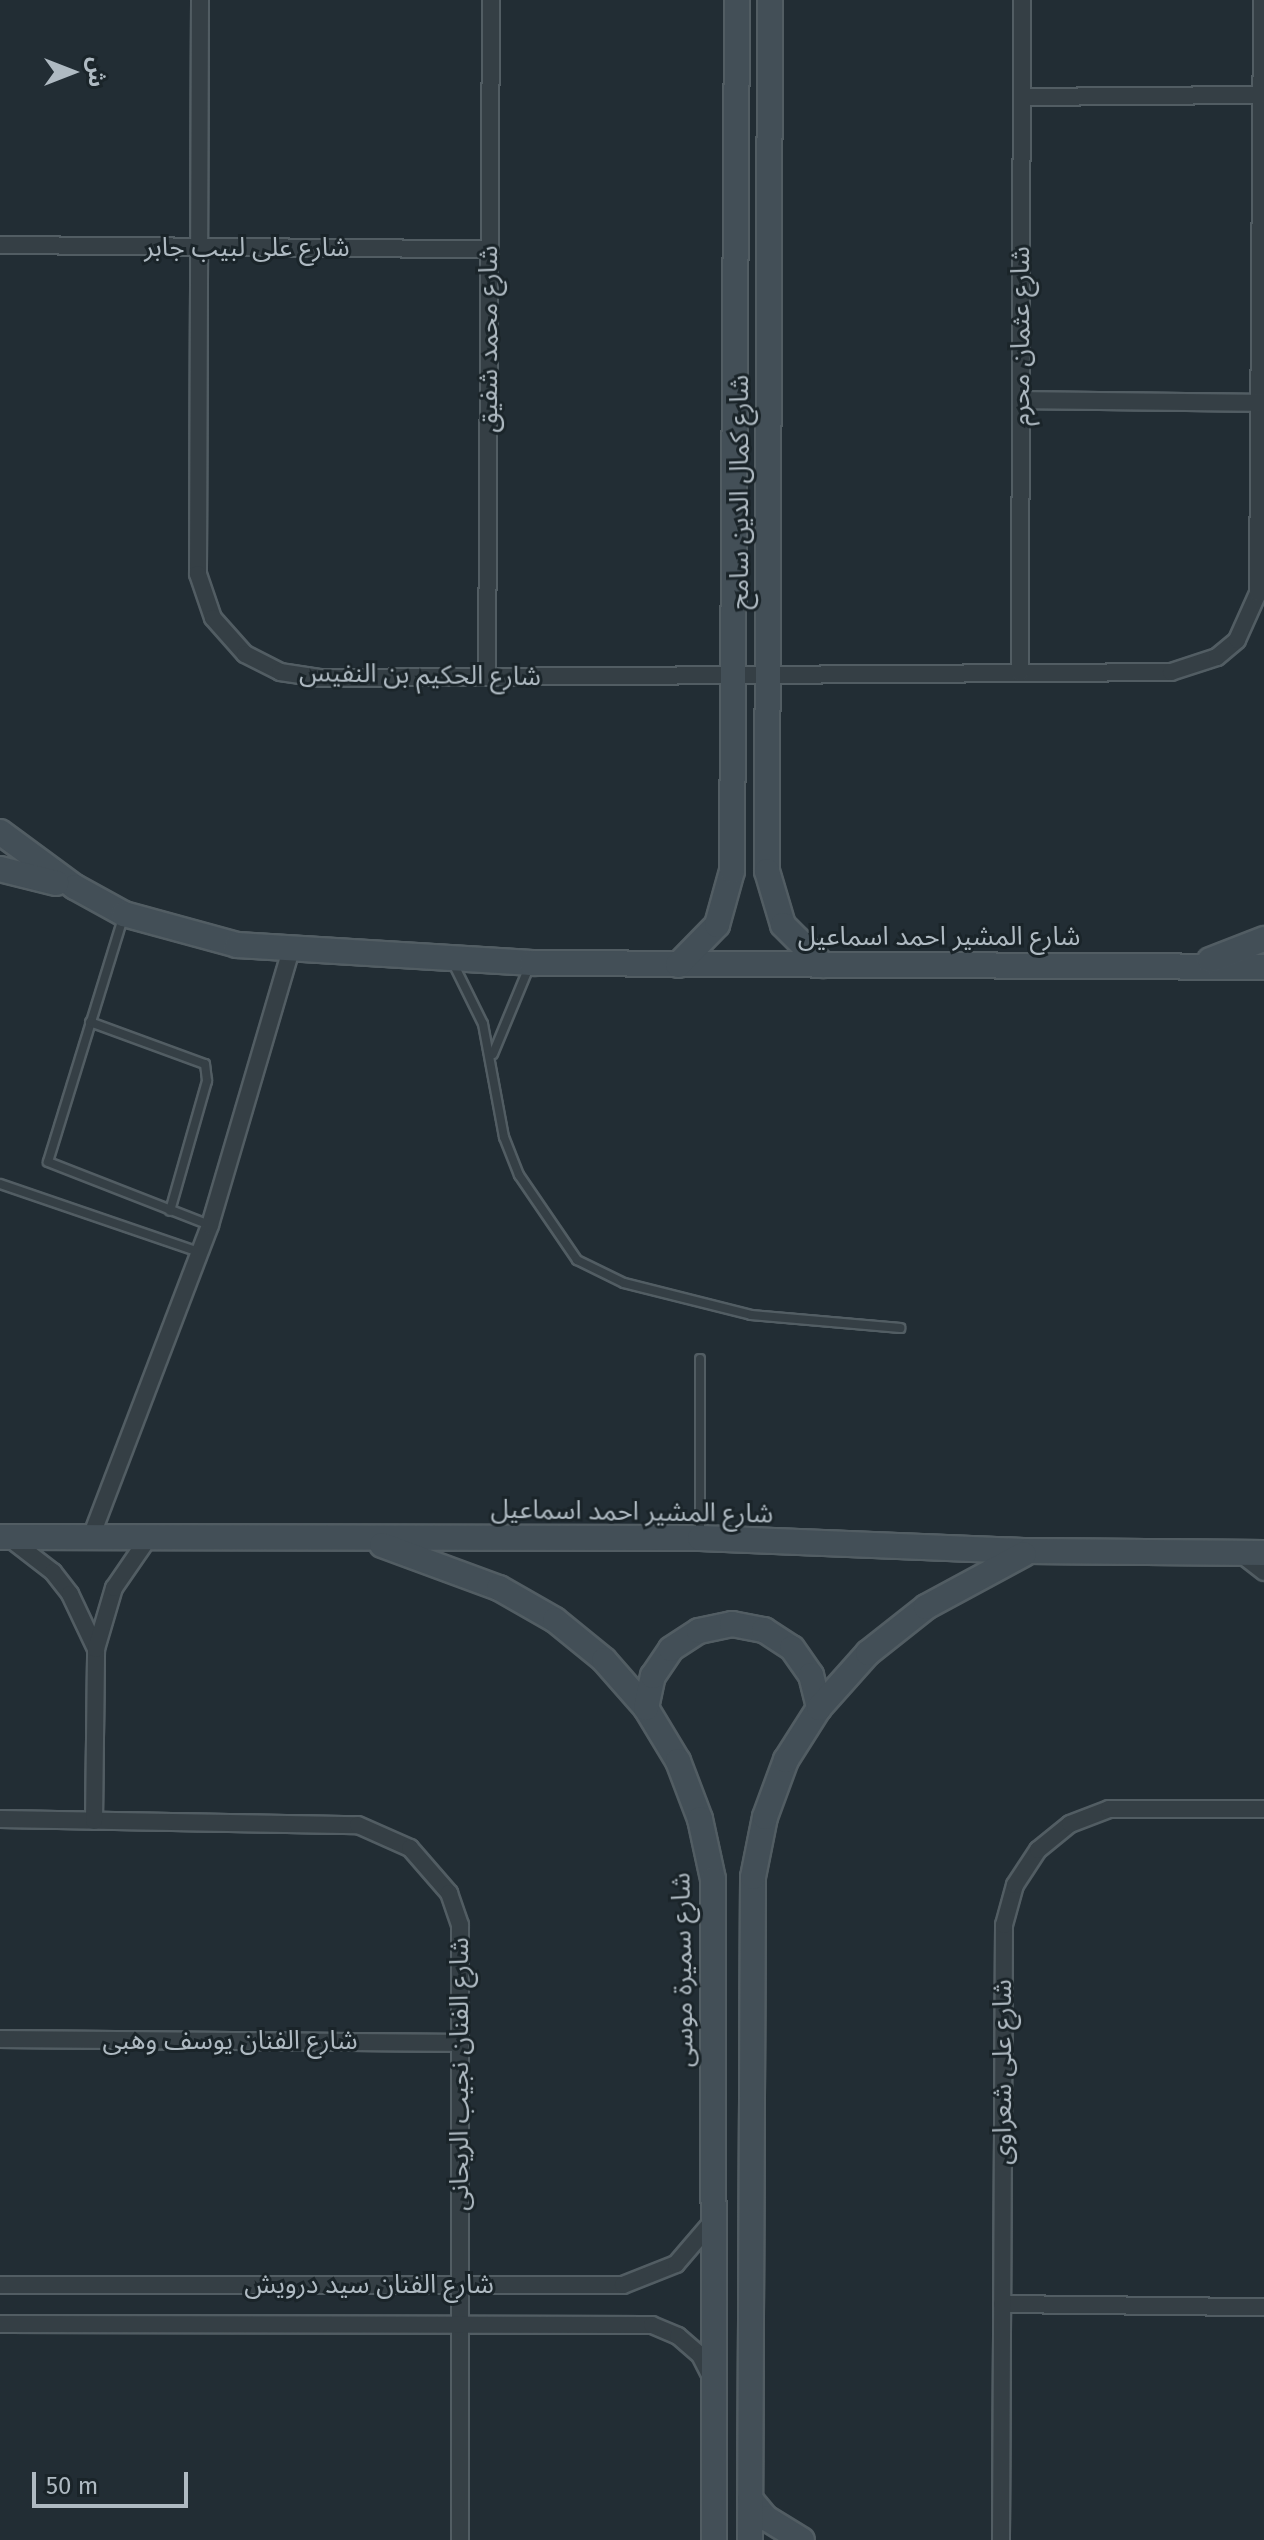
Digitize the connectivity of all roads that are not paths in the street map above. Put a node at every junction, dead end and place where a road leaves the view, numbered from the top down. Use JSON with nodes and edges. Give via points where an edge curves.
{"nodes":[{"id":1,"x":200,"y":0,"type":"edge"},
{"id":2,"x":491,"y":0,"type":"edge"},
{"id":3,"x":737,"y":0,"type":"edge"},
{"id":4,"x":770,"y":0,"type":"edge"},
{"id":5,"x":1022,"y":0,"type":"edge"},
{"id":6,"x":1262,"y":0,"type":"edge"},
{"id":7,"x":1262,"y":95,"type":"junction"},
{"id":8,"x":1022,"y":97,"type":"junction"},
{"id":9,"x":1,"y":246,"type":"edge"},
{"id":10,"x":199,"y":248,"type":"junction"},
{"id":11,"x":489,"y":249,"type":"junction"},
{"id":12,"x":1262,"y":322,"type":"edge"},
{"id":13,"x":1021,"y":400,"type":"junction"},
{"id":14,"x":1262,"y":403,"type":"edge"},
{"id":15,"x":1261,"y":479,"type":"edge"},
{"id":16,"x":1020,"y":673,"type":"junction"},
{"id":17,"x":733,"y":675,"type":"junction"},
{"id":18,"x":767,"y":675,"type":"junction"},
{"id":19,"x":487,"y":677,"type":"junction"},
{"id":20,"x":0,"y":832,"type":"edge"},
{"id":21,"x":0,"y":869,"type":"edge"},
{"id":22,"x":75,"y":887,"type":"junction"},
{"id":23,"x":124,"y":914,"type":"junction"},
{"id":24,"x":1264,"y":939,"type":"edge"},
{"id":25,"x":291,"y":950,"type":"junction"},
{"id":26,"x":452,"y":961,"type":"junction"},
{"id":27,"x":532,"y":963,"type":"junction"},
{"id":28,"x":678,"y":965,"type":"junction"},
{"id":29,"x":823,"y":965,"type":"junction"},
{"id":30,"x":1195,"y":965,"type":"junction"},
{"id":31,"x":1264,"y":967,"type":"edge"},
{"id":32,"x":90,"y":1022,"type":"junction"},
{"id":33,"x":492,"y":1058,"type":"junction"},
{"id":34,"x":0,"y":1184,"type":"edge"},
{"id":35,"x":170,"y":1211,"type":"junction"},
{"id":36,"x":210,"y":1225,"type":"junction"},
{"id":37,"x":200,"y":1253,"type":"junction"},
{"id":38,"x":900,"y":1328,"type":"dead end"},
{"id":39,"x":700,"y":1359,"type":"dead end"},
{"id":40,"x":4,"y":1537,"type":"edge"},
{"id":41,"x":91,"y":1537,"type":"junction"},
{"id":42,"x":149,"y":1537,"type":"junction"},
{"id":43,"x":357,"y":1537,"type":"junction"},
{"id":44,"x":700,"y":1538,"type":"junction"},
{"id":45,"x":1029,"y":1551,"type":"junction"},
{"id":46,"x":1252,"y":1553,"type":"edge"},
{"id":47,"x":1264,"y":1572,"type":"edge"},
{"id":48,"x":96,"y":1649,"type":"junction"},
{"id":49,"x":646,"y":1708,"type":"junction"},
{"id":50,"x":819,"y":1708,"type":"junction"},
{"id":51,"x":1264,"y":1809,"type":"edge"},
{"id":52,"x":0,"y":1819,"type":"edge"},
{"id":53,"x":94,"y":1821,"type":"junction"},
{"id":54,"x":0,"y":2039,"type":"edge"},
{"id":55,"x":460,"y":2043,"type":"junction"},
{"id":56,"x":713,"y":2220,"type":"junction"},
{"id":57,"x":0,"y":2285,"type":"edge"},
{"id":58,"x":460,"y":2286,"type":"junction"},
{"id":59,"x":1002,"y":2304,"type":"junction"},
{"id":60,"x":1264,"y":2307,"type":"edge"},
{"id":61,"x":0,"y":2324,"type":"edge"},
{"id":62,"x":460,"y":2324,"type":"junction"},
{"id":63,"x":713,"y":2381,"type":"junction"},
{"id":64,"x":750,"y":2499,"type":"junction"},
{"id":65,"x":460,"y":2540,"type":"edge"},
{"id":66,"x":714,"y":2540,"type":"edge"},
{"id":67,"x":750,"y":2540,"type":"edge"},
{"id":68,"x":802,"y":2540,"type":"edge"},
{"id":69,"x":1001,"y":2540,"type":"edge"}],
"edges":[{"from":1,"to":10,"type":"street","name":"شارع الحكيم بن النفيس"},
{"from":2,"to":11,"type":"street","name":"شارع محمد شفيق"},
{"from":3,"to":17,"type":"street","name":"شارع كمال الدين سامح"},
{"from":4,"to":18,"type":"street","name":"شارع كمال الدين سامح"},
{"from":5,"to":8,"type":"street","name":"شارع عثمان محرم"},
{"from":6,"to":7,"type":"street"},
{"from":7,"to":8,"type":"street"},
{"from":7,"to":12,"type":"street"},
{"from":8,"to":13,"type":"street","name":"شارع عثمان محرم"},
{"from":9,"to":10,"type":"street","name":"شارع على لبيب جابر"},
{"from":10,"to":11,"type":"street","name":"شارع على لبيب جابر"},
{"from":10,"to":19,"type":"street","name":"شارع الحكيم بن النفيس","via":[[198,574],[213,618],[245,654],[280,672],[320,678]]},
{"from":11,"to":19,"type":"street","name":"شارع محمد شفيق"},
{"from":12,"to":14,"type":"street"},
{"from":13,"to":14,"type":"street"},
{"from":13,"to":16,"type":"street","name":"شارع عثمان محرم"},
{"from":14,"to":15,"type":"street"},
{"from":15,"to":16,"type":"street","name":"شارع الحكيم بن النفيس","via":[[1258,593],[1237,640],[1217,657],[1171,672]]},
{"from":16,"to":18,"type":"street","name":"شارع الحكيم بن النفيس"},
{"from":17,"to":18,"type":"street","name":"شارع الحكيم بن النفيس"},
{"from":17,"to":19,"type":"street","name":"شارع الحكيم بن النفيس"},
{"from":17,"to":28,"type":"street","name":"شارع كمال الدين سامح","via":[[728,899],[708,936]]},
{"from":18,"to":29,"type":"street","name":"شارع كمال الدين سامح","via":[[767,871],[772,899],[800,948]]},
{"from":20,"to":22,"type":"street"},
{"from":21,"to":22,"type":"street"},
{"from":22,"to":23,"type":"street","name":"شارع المشير احمد اسماعيل"},
{"from":23,"to":25,"type":"street","name":"شارع المشير احمد اسماعيل","via":[[184,932]]},
{"from":23,"to":32,"type":"lane"},
{"from":24,"to":30,"type":"street"},
{"from":25,"to":26,"type":"street","name":"شارع المشير احمد اسماعيل"},
{"from":25,"to":36,"type":"street"},
{"from":26,"to":27,"type":"street","name":"شارع المشير احمد اسماعيل"},
{"from":26,"to":33,"type":"lane","via":[[477,1007]]},
{"from":27,"to":28,"type":"street","name":"شارع المشير احمد اسماعيل"},
{"from":27,"to":33,"type":"lane","via":[[504,1019]]},
{"from":28,"to":29,"type":"street","name":"شارع المشير احمد اسماعيل"},
{"from":29,"to":30,"type":"street","name":"شارع المشير احمد اسماعيل"},
{"from":30,"to":31,"type":"street","name":"شارع المشير احمد اسماعيل"},
{"from":32,"to":35,"type":"lane","via":[[205,1064],[207,1081]]},
{"from":32,"to":35,"type":"lane","via":[[48,1162]]},
{"from":33,"to":38,"type":"lane","via":[[495,1098],[519,1175],[577,1260],[624,1283],[742,1313]]},
{"from":34,"to":37,"type":"lane"},
{"from":35,"to":36,"type":"lane"},
{"from":36,"to":37,"type":"street"},
{"from":37,"to":41,"type":"street"},
{"from":39,"to":44,"type":"lane"},
{"from":40,"to":41,"type":"street","name":"شارع المشير احمد اسماعيل"},
{"from":40,"to":48,"type":"street","via":[[53,1572]]},
{"from":41,"to":42,"type":"street","name":"شارع المشير احمد اسماعيل"},
{"from":42,"to":43,"type":"street","name":"شارع المشير احمد اسماعيل"},
{"from":42,"to":48,"type":"street","via":[[114,1588]]},
{"from":43,"to":44,"type":"street","name":"شارع المشير احمد اسماعيل"},
{"from":43,"to":49,"type":"street","name":"شارع سميرة موسى","via":[[438,1561],[555,1620],[604,1660]]},
{"from":44,"to":45,"type":"street","name":"شارع المشير احمد اسماعيل"},
{"from":45,"to":46,"type":"street","name":"شارع المشير احمد اسماعيل"},
{"from":45,"to":50,"type":"street","via":[[926,1607],[868,1653]]},
{"from":46,"to":47,"type":"street"},
{"from":48,"to":53,"type":"street"},
{"from":49,"to":50,"type":"street","via":[[653,1676],[671,1649],[699,1631],[732,1624],[764,1630],[792,1648],[811,1675]]},
{"from":49,"to":56,"type":"street","name":"شارع سميرة موسى","via":[[678,1761],[700,1819],[713,1879]]},
{"from":50,"to":64,"type":"street","via":[[786,1760],[765,1817],[753,1877]]},
{"from":51,"to":59,"type":"street","name":"شارع على شعراوى","via":[[1109,1809],[1070,1824],[1038,1850],[1015,1885],[1004,1925]]},
{"from":52,"to":53,"type":"street","name":"شارع الفنان نجيب الريحانى"},
{"from":53,"to":55,"type":"street","name":"شارع الفنان نجيب الريحانى","via":[[358,1825],[410,1848],[449,1893],[460,1925]]},
{"from":54,"to":55,"type":"street","name":"شارع الفنان يوسف وهبى"},
{"from":55,"to":58,"type":"street","name":"شارع الفنان نجيب الريحانى"},
{"from":56,"to":58,"type":"street","name":"شارع الفنان سيد درويش","via":[[676,2264],[637,2282]]},
{"from":56,"to":63,"type":"street","name":"شارع سميرة موسى"},
{"from":57,"to":58,"type":"street","name":"شارع الفنان سيد درويش"},
{"from":58,"to":62,"type":"street","name":"شارع الفنان نجيب الريحانى"},
{"from":59,"to":60,"type":"street"},
{"from":59,"to":69,"type":"street","name":"شارع على شعراوى"},
{"from":61,"to":62,"type":"street","name":"شارع الفنان سيد درويش"},
{"from":62,"to":63,"type":"street","name":"شارع الفنان سيد درويش","via":[[652,2325],[678,2336],[700,2355]]},
{"from":62,"to":65,"type":"street","name":"شارع الفنان نجيب الريحانى"},
{"from":63,"to":66,"type":"street","name":"شارع سميرة موسى"},
{"from":64,"to":67,"type":"street"},
{"from":64,"to":68,"type":"street","via":[[766,2518]]}]}
